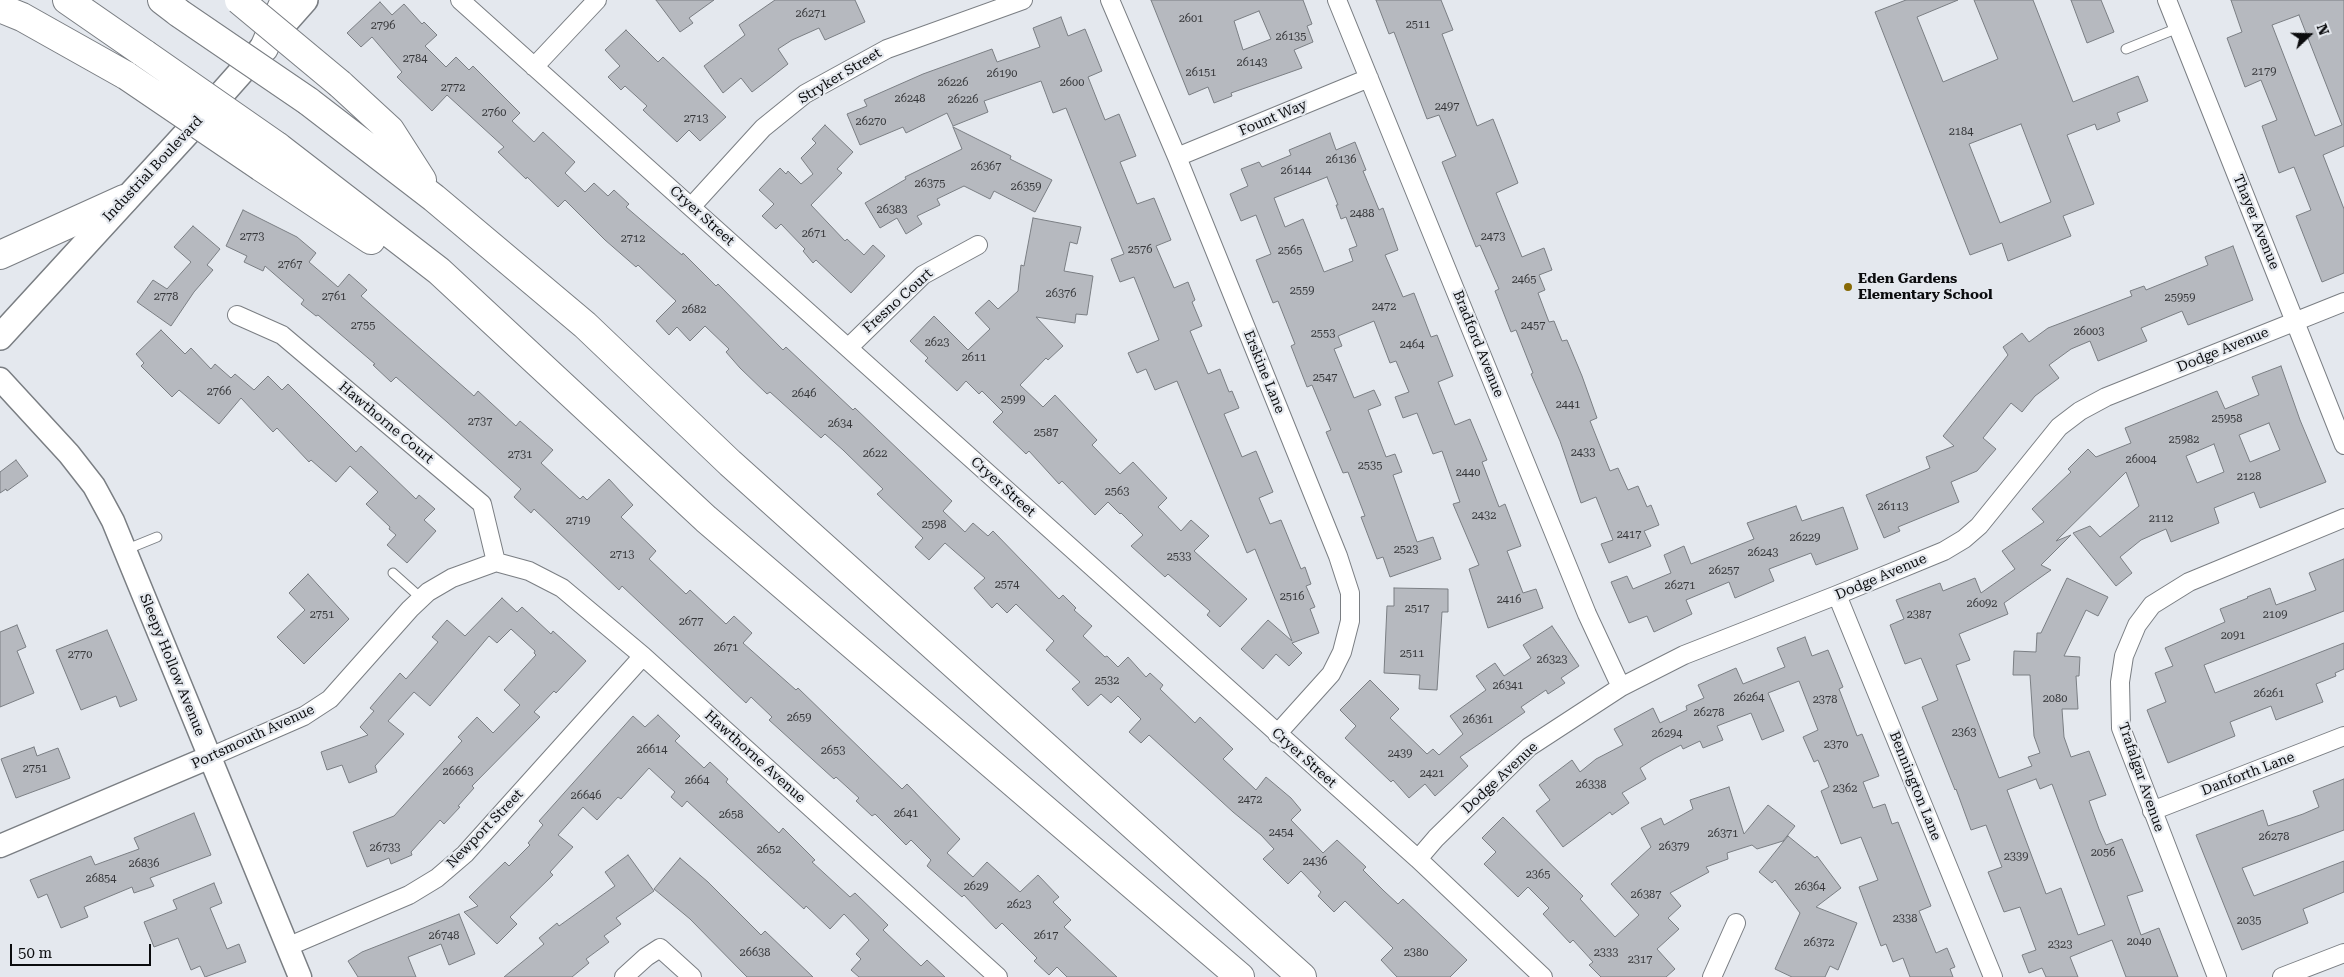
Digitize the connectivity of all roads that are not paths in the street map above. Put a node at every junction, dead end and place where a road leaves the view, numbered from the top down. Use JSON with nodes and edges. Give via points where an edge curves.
{"nodes":[{"id":1,"x":67,"y":0,"type":"edge"},
{"id":2,"x":239,"y":0,"type":"edge"},
{"id":3,"x":285,"y":0,"type":"edge"},
{"id":4,"x":305,"y":0,"type":"edge"},
{"id":5,"x":460,"y":0,"type":"edge"},
{"id":6,"x":597,"y":0,"type":"edge"},
{"id":7,"x":1024,"y":0,"type":"edge"},
{"id":8,"x":1110,"y":0,"type":"edge"},
{"id":9,"x":1337,"y":0,"type":"edge"},
{"id":10,"x":2167,"y":0,"type":"edge"},
{"id":11,"x":170,"y":7,"type":"edge"},
{"id":12,"x":0,"y":8,"type":"edge"},
{"id":13,"x":2178,"y":28,"type":"junction"},
{"id":14,"x":264,"y":48,"type":"junction"},
{"id":15,"x":2126,"y":49,"type":"dead end"},
{"id":16,"x":534,"y":67,"type":"junction"},
{"id":17,"x":1369,"y":78,"type":"junction"},
{"id":18,"x":269,"y":156,"type":"junction"},
{"id":19,"x":1177,"y":158,"type":"junction"},
{"id":20,"x":434,"y":198,"type":"junction"},
{"id":21,"x":124,"y":199,"type":"junction"},
{"id":22,"x":691,"y":207,"type":"junction"},
{"id":23,"x":978,"y":245,"type":"dead end"},
{"id":24,"x":0,"y":255,"type":"edge"},
{"id":25,"x":2344,"y":302,"type":"edge"},
{"id":26,"x":237,"y":316,"type":"dead end"},
{"id":27,"x":2295,"y":321,"type":"junction"},
{"id":28,"x":0,"y":337,"type":"edge"},
{"id":29,"x":848,"y":348,"type":"junction"},
{"id":30,"x":0,"y":379,"type":"edge"},
{"id":31,"x":2344,"y":445,"type":"edge"},
{"id":32,"x":2344,"y":518,"type":"edge"},
{"id":33,"x":157,"y":537,"type":"dead end"},
{"id":34,"x":125,"y":550,"type":"junction"},
{"id":35,"x":496,"y":562,"type":"junction"},
{"id":36,"x":393,"y":573,"type":"dead end"},
{"id":37,"x":1838,"y":595,"type":"junction"},
{"id":38,"x":421,"y":598,"type":"junction"},
{"id":39,"x":643,"y":656,"type":"junction"},
{"id":40,"x":1622,"y":687,"type":"junction"},
{"id":41,"x":1277,"y":734,"type":"junction"},
{"id":42,"x":2344,"y":736,"type":"edge"},
{"id":43,"x":210,"y":757,"type":"junction"},
{"id":44,"x":2152,"y":811,"type":"junction"},
{"id":45,"x":1052,"y":815,"type":"junction"},
{"id":46,"x":0,"y":846,"type":"edge"},
{"id":47,"x":1418,"y":859,"type":"junction"},
{"id":48,"x":1736,"y":923,"type":"dead end"},
{"id":49,"x":287,"y":947,"type":"junction"},
{"id":50,"x":2344,"y":953,"type":"edge"},
{"id":51,"x":300,"y":977,"type":"edge"},
{"id":52,"x":624,"y":977,"type":"edge"},
{"id":53,"x":692,"y":977,"type":"edge"},
{"id":54,"x":998,"y":977,"type":"edge"},
{"id":55,"x":1214,"y":977,"type":"edge"},
{"id":56,"x":1240,"y":977,"type":"edge"},
{"id":57,"x":1302,"y":977,"type":"edge"},
{"id":58,"x":1543,"y":977,"type":"edge"},
{"id":59,"x":1712,"y":977,"type":"edge"},
{"id":60,"x":1993,"y":977,"type":"edge"},
{"id":61,"x":2217,"y":977,"type":"edge"},
{"id":62,"x":2282,"y":977,"type":"edge"}],
"edges":[{"from":1,"to":18,"type":"highway","bridge":true,"via":[[145,54]]},
{"from":2,"to":20,"type":"highway","bridge":true,"via":[[390,130]]},
{"from":3,"to":14,"type":"highway"},
{"from":4,"to":14,"type":"main road","name":"Industrial Boulevard"},
{"from":5,"to":16,"type":"street","name":"Cryer Street"},
{"from":6,"to":16,"type":"street"},
{"from":7,"to":22,"type":"street","name":"Stryker Street","via":[[887,49],[805,94],[763,128]]},
{"from":8,"to":19,"type":"street","name":"Erskine Lane"},
{"from":9,"to":17,"type":"street","name":"Bradford Avenue"},
{"from":10,"to":13,"type":"street","name":"Thayer Avenue"},
{"from":11,"to":20,"type":"highway","bridge":true,"via":[[308,101]]},
{"from":12,"to":18,"type":"highway","bridge":true,"via":[[22,17]]},
{"from":13,"to":15,"type":"lane"},
{"from":13,"to":27,"type":"street","name":"Thayer Avenue"},
{"from":14,"to":21,"type":"main road","name":"Industrial Boulevard"},
{"from":16,"to":22,"type":"street","name":"Cryer Street"},
{"from":17,"to":19,"type":"street","name":"Fount Way"},
{"from":17,"to":40,"type":"street","name":"Bradford Avenue","via":[[1587,614]]},
{"from":18,"to":45,"type":"highway","via":[[439,271],[706,519]]},
{"from":19,"to":41,"type":"street","name":"Erskine Lane","via":[[1338,556],[1350,593],[1350,621],[1331,674]]},
{"from":20,"to":57,"type":"highway","via":[[585,325],[730,463]]},
{"from":21,"to":24,"type":"highway"},
{"from":21,"to":28,"type":"main road","name":"Industrial Boulevard"},
{"from":22,"to":29,"type":"street","name":"Cryer Street"},
{"from":23,"to":29,"type":"street","name":"Fresno Court","via":[[923,275]]},
{"from":25,"to":27,"type":"street","name":"Dodge Avenue"},
{"from":26,"to":35,"type":"street","name":"Hawthorne Court","via":[[282,335],[482,504]]},
{"from":27,"to":31,"type":"street","name":"Thayer Avenue"},
{"from":27,"to":37,"type":"street","name":"Dodge Avenue","via":[[2106,397],[2080,411],[2059,427],[1979,526],[1964,539],[1944,551]]},
{"from":29,"to":41,"type":"street","name":"Cryer Street"},
{"from":30,"to":34,"type":"street","name":"Sleepy Hollow Avenue","via":[[94,486]]},
{"from":32,"to":44,"type":"street","name":"Trafalgar Avenue","via":[[2189,582],[2152,605],[2137,625],[2124,656],[2120,682],[2121,728]]},
{"from":33,"to":34,"type":"lane"},
{"from":34,"to":43,"type":"street","name":"Sleepy Hollow Avenue"},
{"from":35,"to":38,"type":"street","name":"Portsmouth Avenue","via":[[452,578]]},
{"from":35,"to":39,"type":"street","name":"Hawthorne Avenue","via":[[530,571],[562,588]]},
{"from":36,"to":38,"type":"lane"},
{"from":37,"to":40,"type":"street","name":"Dodge Avenue","via":[[1684,655]]},
{"from":37,"to":60,"type":"street","name":"Bennington Lane"},
{"from":38,"to":43,"type":"street","name":"Portsmouth Avenue","via":[[330,699],[304,716]]},
{"from":39,"to":49,"type":"street","name":"Newport Street","via":[[465,854],[437,878],[409,895]]},
{"from":39,"to":54,"type":"street","name":"Hawthorne Avenue"},
{"from":40,"to":47,"type":"street","name":"Dodge Avenue","via":[[1529,748]]},
{"from":41,"to":47,"type":"street","name":"Cryer Street"},
{"from":42,"to":44,"type":"street","name":"Danforth Lane"},
{"from":43,"to":46,"type":"street","name":"Portsmouth Avenue"},
{"from":43,"to":49,"type":"street","name":"Sleepy Hollow Avenue"},
{"from":44,"to":61,"type":"street","name":"Trafalgar Avenue"},
{"from":45,"to":55,"type":"highway"},
{"from":45,"to":56,"type":"highway"},
{"from":47,"to":58,"type":"street","name":"Cryer Street"},
{"from":48,"to":59,"type":"street"},
{"from":49,"to":51,"type":"street","name":"Sleepy Hollow Avenue"},
{"from":50,"to":62,"type":"street"},
{"from":52,"to":53,"type":"street","via":[[660,948]]}]}
